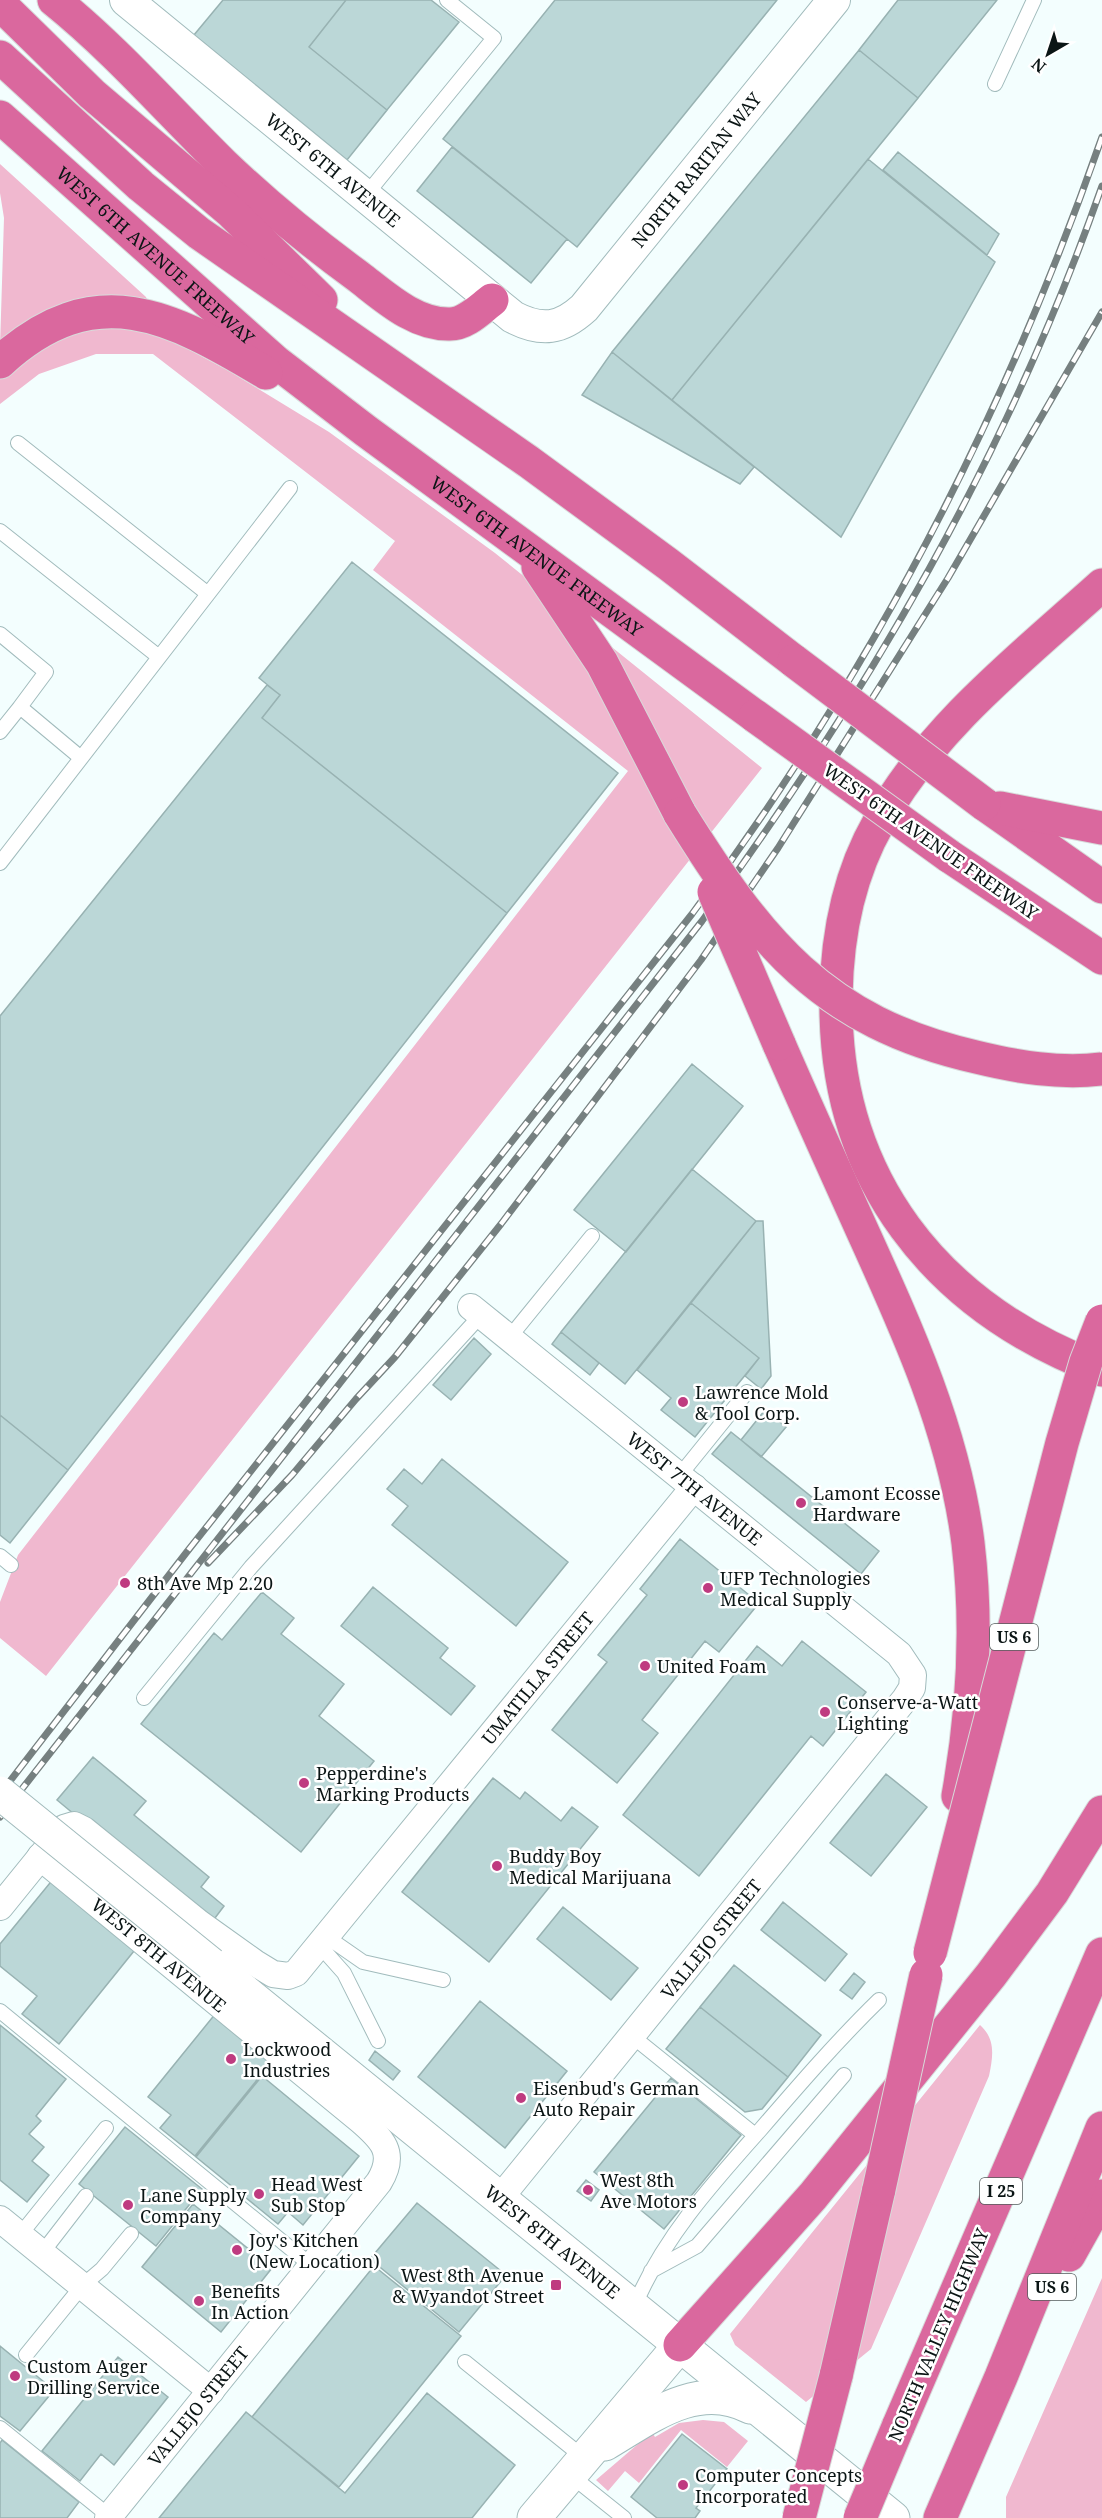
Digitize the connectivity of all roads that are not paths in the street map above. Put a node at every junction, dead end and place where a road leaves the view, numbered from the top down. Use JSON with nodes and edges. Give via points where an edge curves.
{"nodes":[{"id":1,"x":54,"y":0,"type":"edge"},
{"id":2,"x":447,"y":0,"type":"edge"},
{"id":3,"x":834,"y":0,"type":"edge"},
{"id":4,"x":1034,"y":0,"type":"edge"},
{"id":5,"x":0,"y":4,"type":"edge"},
{"id":6,"x":146,"y":6,"type":"edge"},
{"id":7,"x":0,"y":57,"type":"edge"},
{"id":8,"x":995,"y":84,"type":"dead end"},
{"id":9,"x":0,"y":117,"type":"edge"},
{"id":10,"x":365,"y":196,"type":"junction"},
{"id":11,"x":492,"y":300,"type":"junction"},
{"id":12,"x":549,"y":328,"type":"joint"},
{"id":13,"x":0,"y":362,"type":"edge"},
{"id":14,"x":398,"y":369,"type":"junction"},
{"id":15,"x":366,"y":431,"type":"junction"},
{"id":16,"x":18,"y":443,"type":"dead end"},
{"id":17,"x":290,"y":488,"type":"dead end"},
{"id":18,"x":0,"y":531,"type":"edge"},
{"id":19,"x":526,"y":548,"type":"junction"},
{"id":20,"x":1102,"y":585,"type":"edge"},
{"id":21,"x":208,"y":594,"type":"junction"},
{"id":22,"x":0,"y":634,"type":"edge"},
{"id":23,"x":159,"y":657,"type":"junction"},
{"id":24,"x":20,"y":707,"type":"junction"},
{"id":25,"x":0,"y":732,"type":"edge"},
{"id":26,"x":81,"y":758,"type":"junction"},
{"id":27,"x":984,"y":804,"type":"junction"},
{"id":28,"x":680,"y":814,"type":"junction"},
{"id":29,"x":1102,"y":828,"type":"edge"},
{"id":30,"x":0,"y":863,"type":"edge"},
{"id":31,"x":1102,"y":887,"type":"edge"},
{"id":32,"x":1102,"y":958,"type":"edge"},
{"id":33,"x":1102,"y":1069,"type":"edge"},
{"id":34,"x":592,"y":1236,"type":"dead end"},
{"id":35,"x":476,"y":1311,"type":"joint"},
{"id":36,"x":1102,"y":1321,"type":"edge"},
{"id":37,"x":509,"y":1338,"type":"junction"},
{"id":38,"x":1102,"y":1370,"type":"edge"},
{"id":39,"x":747,"y":1392,"type":"dead end"},
{"id":40,"x":687,"y":1481,"type":"junction"},
{"id":41,"x":913,"y":1675,"type":"joint"},
{"id":42,"x":144,"y":1698,"type":"dead end"},
{"id":43,"x":0,"y":1793,"type":"edge"},
{"id":44,"x":1102,"y":1812,"type":"edge"},
{"id":45,"x":40,"y":1857,"type":"junction"},
{"id":46,"x":0,"y":1907,"type":"edge"},
{"id":47,"x":323,"y":1941,"type":"junction"},
{"id":48,"x":930,"y":1953,"type":"junction"},
{"id":49,"x":1102,"y":1954,"type":"edge"},
{"id":50,"x":443,"y":1980,"type":"dead end"},
{"id":51,"x":879,"y":2000,"type":"dead end"},
{"id":52,"x":0,"y":2011,"type":"edge"},
{"id":53,"x":632,"y":2036,"type":"junction"},
{"id":54,"x":378,"y":2041,"type":"dead end"},
{"id":55,"x":844,"y":2075,"type":"dead end"},
{"id":56,"x":106,"y":2128,"type":"dead end"},
{"id":57,"x":1102,"y":2128,"type":"edge"},
{"id":58,"x":755,"y":2135,"type":"junction"},
{"id":59,"x":386,"y":2149,"type":"joint"},
{"id":60,"x":86,"y":2196,"type":"dead end"},
{"id":61,"x":1102,"y":2196,"type":"edge"},
{"id":62,"x":500,"y":2198,"type":"junction"},
{"id":63,"x":0,"y":2219,"type":"edge"},
{"id":64,"x":131,"y":2234,"type":"dead end"},
{"id":65,"x":20,"y":2235,"type":"junction"},
{"id":66,"x":42,"y":2253,"type":"junction"},
{"id":67,"x":312,"y":2266,"type":"junction"},
{"id":68,"x":651,"y":2271,"type":"junction"},
{"id":69,"x":82,"y":2286,"type":"junction"},
{"id":70,"x":634,"y":2307,"type":"junction"},
{"id":71,"x":680,"y":2345,"type":"junction"},
{"id":72,"x":26,"y":2355,"type":"dead end"},
{"id":73,"x":465,"y":2362,"type":"dead end"},
{"id":74,"x":1001,"y":2377,"type":"junction"},
{"id":75,"x":211,"y":2391,"type":"junction"},
{"id":76,"x":768,"y":2416,"type":"junction"},
{"id":77,"x":0,"y":2428,"type":"edge"},
{"id":78,"x":576,"y":2466,"type":"junction"},
{"id":79,"x":109,"y":2517,"type":"edge"},
{"id":80,"x":534,"y":2518,"type":"edge"},
{"id":81,"x":624,"y":2518,"type":"edge"},
{"id":82,"x":799,"y":2518,"type":"edge"},
{"id":83,"x":860,"y":2518,"type":"edge"},
{"id":84,"x":893,"y":2518,"type":"edge"},
{"id":85,"x":940,"y":2518,"type":"edge"}],
"edges":[{"from":1,"to":11,"type":"highway","via":[[283,219],[395,305],[424,320],[451,324],[471,316]]},
{"from":2,"to":10,"type":"lane","via":[[494,38]]},
{"from":3,"to":12,"type":"street","name":"NORTH RARITAN WAY","via":[[584,308]]},
{"from":4,"to":8,"type":"lane"},
{"from":5,"to":14,"type":"highway","via":[[92,94],[231,212],[303,284]]},
{"from":6,"to":10,"type":"street","name":"WEST 6TH AVENUE"},
{"from":7,"to":14,"type":"highway","via":[[141,186],[199,233]]},
{"from":9,"to":15,"type":"highway","name":"WEST 6TH AVENUE FREEWAY","via":[[276,362]]},
{"from":10,"to":11,"type":"street","name":"WEST 6TH AVENUE"},
{"from":11,"to":12,"type":"street","name":"WEST 6TH AVENUE","via":[[526,324]]},
{"from":13,"to":15,"type":"highway","via":[[40,332],[66,320],[98,313],[139,314],[170,321],[207,338]]},
{"from":14,"to":27,"type":"highway","bridge":true,"via":[[668,564]]},
{"from":15,"to":19,"type":"highway","name":"WEST 6TH AVENUE FREEWAY"},
{"from":16,"to":21,"type":"lane"},
{"from":17,"to":21,"type":"lane"},
{"from":18,"to":23,"type":"lane"},
{"from":19,"to":28,"type":"highway","via":[[587,638]]},
{"from":19,"to":32,"type":"highway","name":"WEST 6TH AVENUE FREEWAY","bridge":true,"via":[[949,856]]},
{"from":20,"to":38,"type":"highway","via":[[968,709],[928,752],[892,800],[868,845],[845,907],[839,944],[836,1020],[851,1119],[871,1173],[899,1223],[934,1264],[994,1315],[1066,1356]]},
{"from":21,"to":23,"type":"lane"},
{"from":22,"to":24,"type":"lane","via":[[46,672]]},
{"from":23,"to":26,"type":"lane"},
{"from":24,"to":25,"type":"lane"},
{"from":24,"to":26,"type":"lane"},
{"from":26,"to":30,"type":"lane"},
{"from":27,"to":29,"type":"highway"},
{"from":27,"to":31,"type":"highway"},
{"from":28,"to":33,"type":"highway","bridge":true,"via":[[722,882],[767,939],[814,983],[860,1013],[909,1037],[955,1052],[1023,1067]]},
{"from":28,"to":48,"type":"highway","bridge":true,"via":[[916,1351],[941,1421],[957,1483],[972,1587],[973,1685],[963,1773]]},
{"from":34,"to":37,"type":"lane"},
{"from":35,"to":37,"type":"street","name":"WEST 7TH AVENUE"},
{"from":35,"to":42,"type":"lane","via":[[251,1567]]},
{"from":36,"to":48,"type":"highway","number":"US 6","bridge":true,"via":[[1065,1432]]},
{"from":37,"to":40,"type":"street","name":"WEST 7TH AVENUE"},
{"from":39,"to":40,"type":"lane"},
{"from":40,"to":41,"type":"street","name":"WEST 7TH AVENUE","via":[[899,1654]]},
{"from":40,"to":47,"type":"street","name":"UMATILLA STREET"},
{"from":41,"to":53,"type":"street","name":"VALLEJO STREET","via":[[912,1688],[905,1699]]},
{"from":43,"to":62,"type":"main road","name":"WEST 8TH AVENUE","bridge":true},
{"from":44,"to":71,"type":"highway","via":[[1052,1893],[991,1975],[813,2196]]},
{"from":45,"to":46,"type":"street"},
{"from":45,"to":47,"type":"street","name":"UMATILLA STREET","via":[[64,1828],[74,1825],[84,1830],[199,1923],[273,1974],[288,1976],[302,1968]]},
{"from":45,"to":59,"type":"street","name":"WEST 8TH AVENUE","via":[[360,2120]]},
{"from":47,"to":50,"type":"lane","via":[[363,1962]]},
{"from":47,"to":54,"type":"lane"},
{"from":48,"to":82,"type":"highway","number":"US 6","bridge":true,"via":[[860,2273]]},
{"from":49,"to":83,"type":"highway","name":"NORTH VALLEY HIGHWAY","number":"I 25","bridge":true},
{"from":51,"to":58,"type":"lane","via":[[838,2040]]},
{"from":52,"to":67,"type":"lane"},
{"from":53,"to":58,"type":"lane"},
{"from":53,"to":62,"type":"street","name":"VALLEJO STREET"},
{"from":55,"to":68,"type":"lane","via":[[697,2246]]},
{"from":56,"to":65,"type":"lane"},
{"from":57,"to":74,"type":"highway"},
{"from":58,"to":68,"type":"lane","via":[[704,2193]]},
{"from":59,"to":67,"type":"street","name":"VALLEJO STREET","via":[[387,2170]]},
{"from":60,"to":66,"type":"lane"},
{"from":61,"to":74,"type":"highway","number":"US 6"},
{"from":62,"to":70,"type":"main road","name":"WEST 8TH AVENUE"},
{"from":63,"to":65,"type":"street"},
{"from":64,"to":69,"type":"lane"},
{"from":65,"to":66,"type":"street"},
{"from":66,"to":69,"type":"street"},
{"from":67,"to":75,"type":"street","name":"VALLEJO STREET"},
{"from":68,"to":70,"type":"lane"},
{"from":69,"to":72,"type":"lane"},
{"from":69,"to":75,"type":"street"},
{"from":70,"to":71,"type":"main road","name":"WEST 8TH AVENUE"},
{"from":71,"to":76,"type":"main road","name":"WEST 8TH AVENUE"},
{"from":71,"to":78,"type":"main road"},
{"from":73,"to":78,"type":"lane"},
{"from":74,"to":85,"type":"highway"},
{"from":75,"to":79,"type":"street","name":"VALLEJO STREET"},
{"from":76,"to":78,"type":"main road","via":[[722,2397],[689,2400],[650,2416]]},
{"from":76,"to":84,"type":"main road","name":"WEST 8TH AVENUE"},
{"from":77,"to":79,"type":"lane"},
{"from":78,"to":80,"type":"main road"},
{"from":78,"to":81,"type":"lane"}]}
